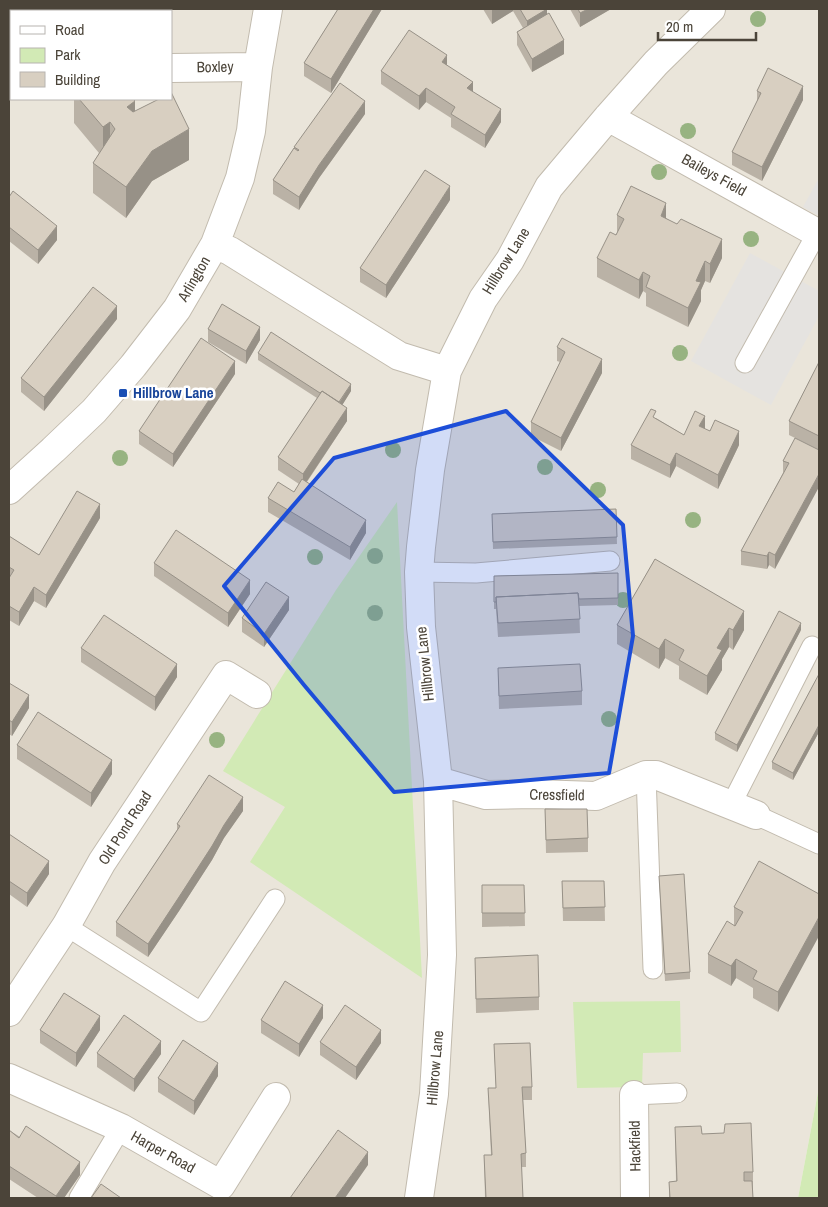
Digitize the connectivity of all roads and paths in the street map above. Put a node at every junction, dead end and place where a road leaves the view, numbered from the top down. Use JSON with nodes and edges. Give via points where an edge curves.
{"nodes":[{"id":1,"x":268,"y":9,"type":"edge"},
{"id":2,"x":711,"y":9,"type":"edge"},
{"id":3,"x":258,"y":66,"type":"junction"},
{"id":4,"x":172,"y":68,"type":"edge"},
{"id":5,"x":608,"y":117,"type":"junction"},
{"id":6,"x":818,"y":233,"type":"edge"},
{"id":7,"x":215,"y":244,"type":"junction"},
{"id":8,"x":744,"y":363,"type":"dead end"},
{"id":9,"x":447,"y":371,"type":"junction"},
{"id":10,"x":9,"y":490,"type":"edge"},
{"id":11,"x":610,"y":561,"type":"dead end"},
{"id":12,"x":419,"y":572,"type":"junction"},
{"id":13,"x":812,"y":646,"type":"dead end"},
{"id":14,"x":257,"y":694,"type":"dead end"},
{"id":15,"x":646,"y":775,"type":"junction"},
{"id":16,"x":438,"y":781,"type":"junction"},
{"id":17,"x":731,"y":805,"type":"junction"},
{"id":18,"x":756,"y":815,"type":"joint"},
{"id":19,"x":819,"y":844,"type":"edge"},
{"id":20,"x":275,"y":899,"type":"dead end"},
{"id":21,"x":66,"y":926,"type":"junction"},
{"id":22,"x":653,"y":969,"type":"dead end"},
{"id":23,"x":9,"y":1012,"type":"edge"},
{"id":24,"x":9,"y":1078,"type":"edge"},
{"id":25,"x":677,"y":1093,"type":"dead end"},
{"id":26,"x":634,"y":1095,"type":"joint"},
{"id":27,"x":276,"y":1097,"type":"dead end"},
{"id":28,"x":121,"y":1128,"type":"junction"},
{"id":29,"x":79,"y":1198,"type":"edge"},
{"id":30,"x":419,"y":1198,"type":"edge"},
{"id":31,"x":635,"y":1198,"type":"edge"}],
"edges":[{"from":1,"to":3,"type":"street","name":"Arlington"},
{"from":2,"to":5,"type":"street","name":"Hillbrow Lane","via":[[656,63]]},
{"from":3,"to":4,"type":"street","name":"Boxley"},
{"from":3,"to":7,"type":"street","name":"Arlington","via":[[251,131],[240,178]]},
{"from":5,"to":6,"type":"street","name":"Baileys Field"},
{"from":5,"to":9,"type":"street","name":"Hillbrow Lane","via":[[550,188],[510,260],[483,299]]},
{"from":6,"to":8,"type":"lane"},
{"from":7,"to":9,"type":"street","via":[[399,356]]},
{"from":7,"to":10,"type":"street","name":"Arlington","via":[[177,309],[133,366],[94,411]]},
{"from":9,"to":12,"type":"street","name":"Hillbrow Lane","via":[[430,470]]},
{"from":11,"to":12,"type":"lane","via":[[476,573]]},
{"from":12,"to":16,"type":"street","name":"Hillbrow Lane","via":[[421,627]]},
{"from":13,"to":17,"type":"lane"},
{"from":14,"to":21,"type":"street","name":"Old Pond Road","via":[[226,676],[102,862]]},
{"from":15,"to":16,"type":"street","name":"Cressfield","via":[[596,796],[486,795]]},
{"from":15,"to":17,"type":"street","via":[[656,775]]},
{"from":15,"to":22,"type":"lane"},
{"from":16,"to":30,"type":"street","name":"Hillbrow Lane","via":[[442,955],[434,1094]]},
{"from":17,"to":18,"type":"street"},
{"from":18,"to":19,"type":"lane"},
{"from":20,"to":21,"type":"lane","via":[[201,1012]]},
{"from":21,"to":23,"type":"street","name":"Old Pond Road"},
{"from":24,"to":28,"type":"street","name":"Harper Road"},
{"from":25,"to":26,"type":"lane"},
{"from":26,"to":31,"type":"street","name":"Hackfield"},
{"from":27,"to":28,"type":"street","name":"Harper Road","via":[[221,1185]]},
{"from":28,"to":29,"type":"lane"}]}
